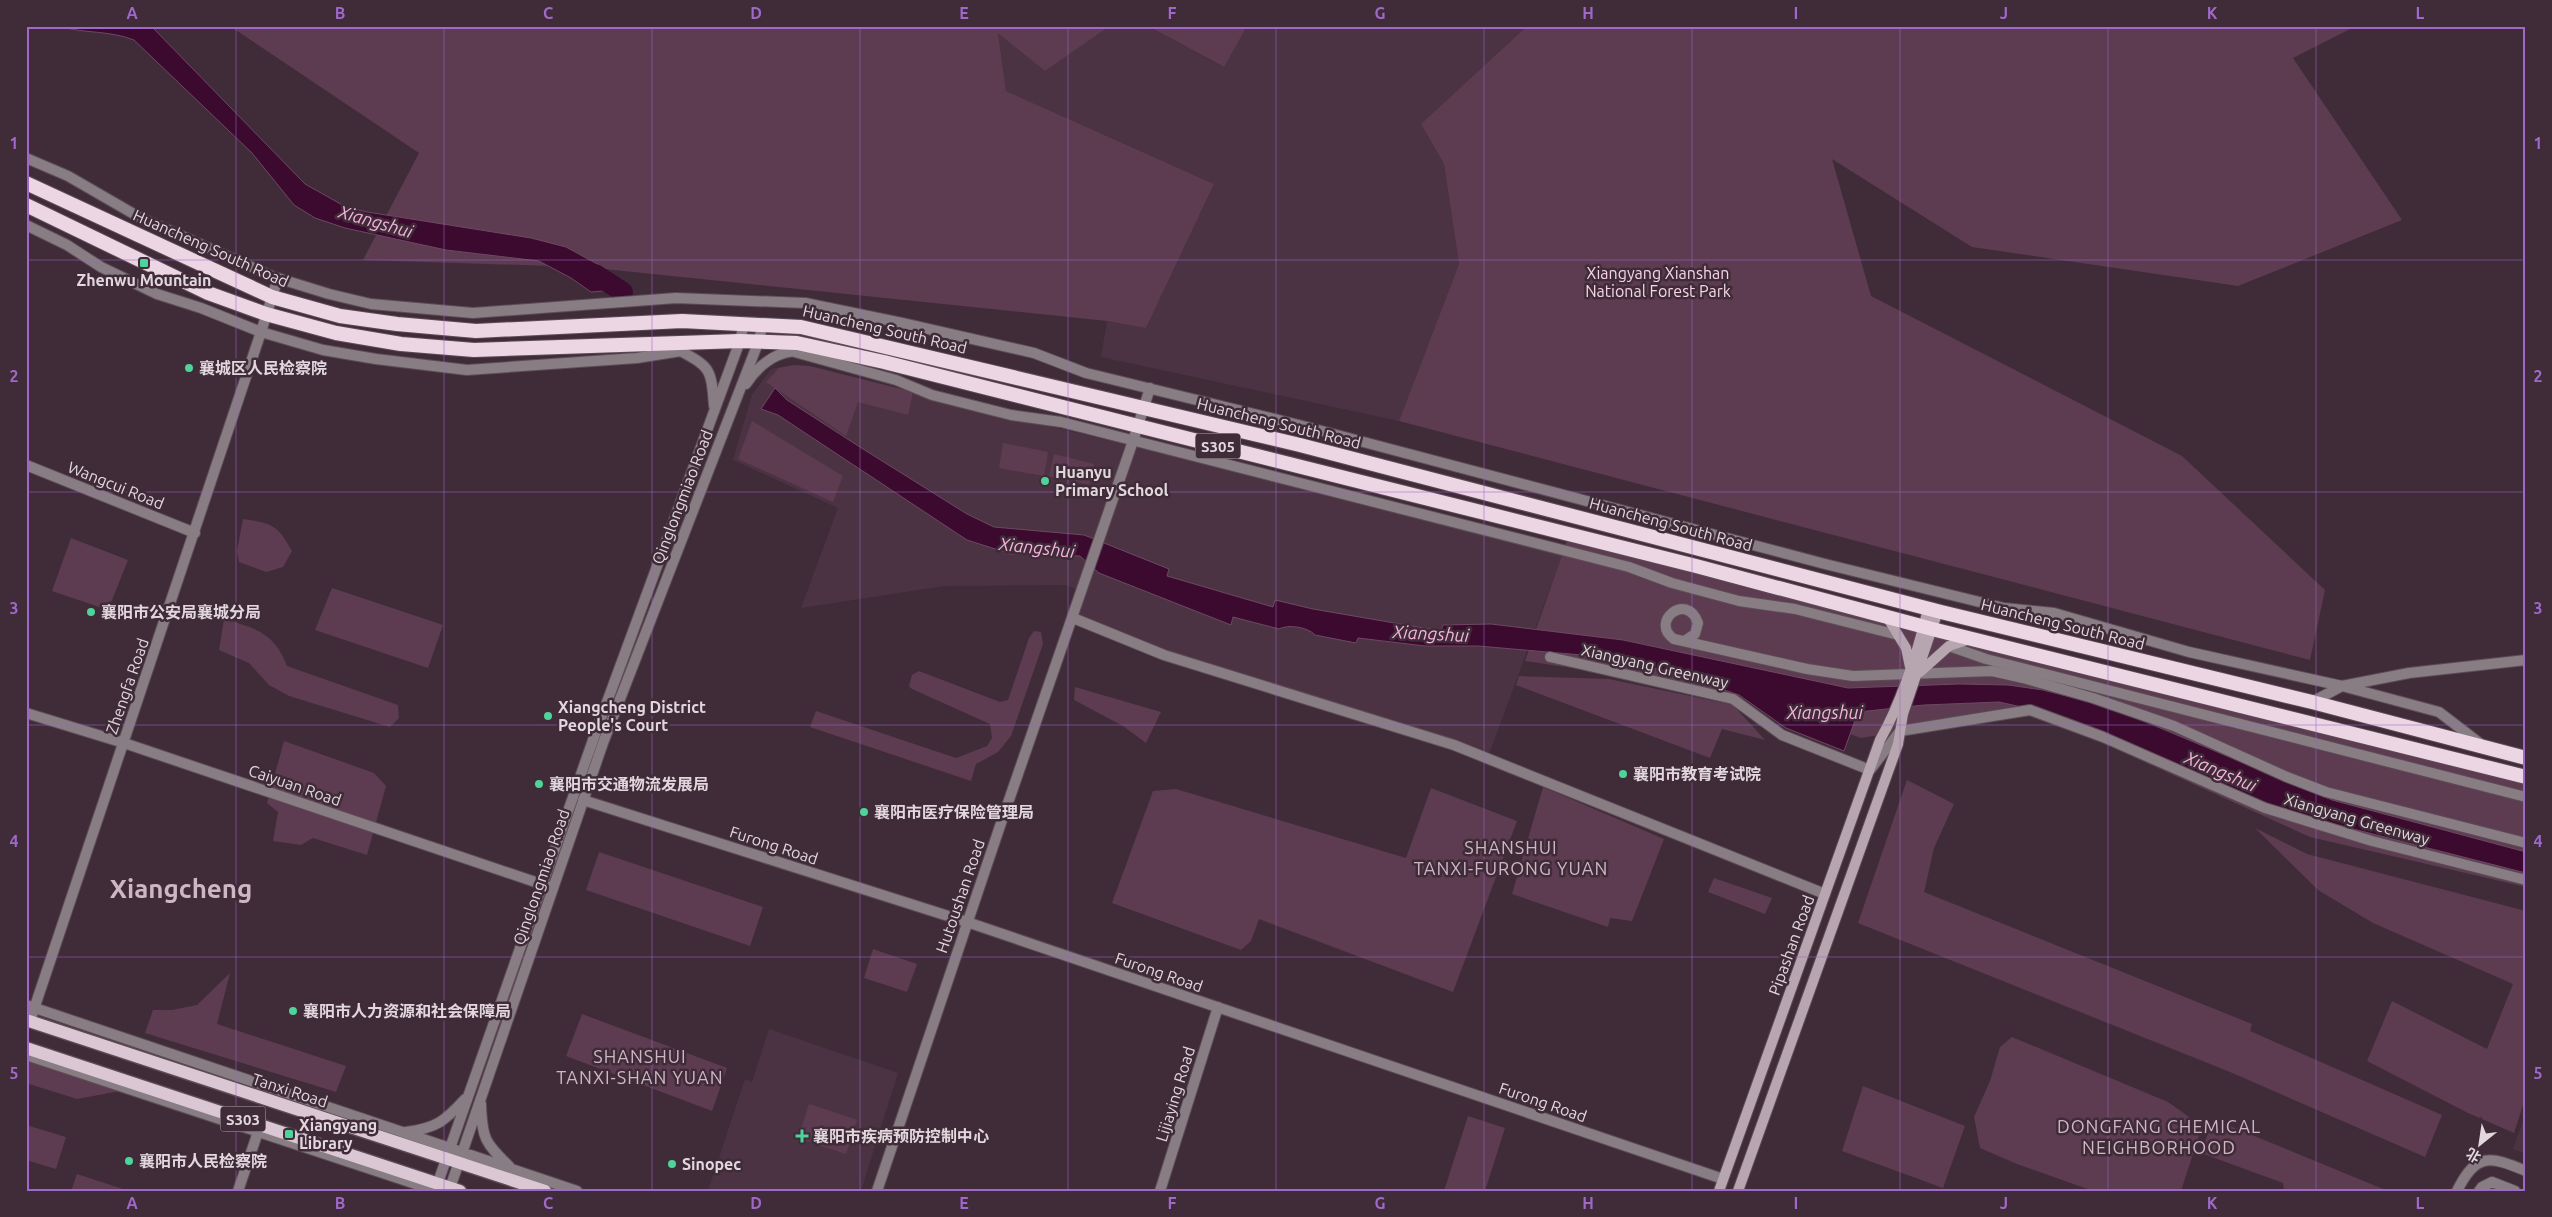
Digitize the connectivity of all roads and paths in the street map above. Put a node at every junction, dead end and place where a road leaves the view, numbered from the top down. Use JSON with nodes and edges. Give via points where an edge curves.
{"nodes":[{"id":1,"x":26,"y":158,"type":"edge"},
{"id":2,"x":26,"y":183,"type":"edge"},
{"id":3,"x":26,"y":205,"type":"edge"},
{"id":4,"x":26,"y":225,"type":"edge"},
{"id":5,"x":278,"y":278,"type":"junction"},
{"id":6,"x":272,"y":297,"type":"junction"},
{"id":7,"x":266,"y":314,"type":"junction"},
{"id":8,"x":744,"y":323,"type":"junction"},
{"id":9,"x":763,"y":324,"type":"junction"},
{"id":10,"x":261,"y":332,"type":"junction"},
{"id":11,"x":740,"y":341,"type":"junction"},
{"id":12,"x":666,"y":343,"type":"junction"},
{"id":13,"x":758,"y":343,"type":"junction"},
{"id":14,"x":827,"y":350,"type":"junction"},
{"id":15,"x":681,"y":351,"type":"junction"},
{"id":16,"x":791,"y":351,"type":"junction"},
{"id":17,"x":1150,"y":388,"type":"junction"},
{"id":18,"x":736,"y":399,"type":"junction"},
{"id":19,"x":1144,"y":408,"type":"junction"},
{"id":20,"x":715,"y":410,"type":"junction"},
{"id":21,"x":1138,"y":426,"type":"junction"},
{"id":22,"x":1133,"y":441,"type":"junction"},
{"id":23,"x":26,"y":465,"type":"edge"},
{"id":24,"x":195,"y":533,"type":"junction"},
{"id":25,"x":1932,"y":590,"type":"junction"},
{"id":26,"x":1943,"y":593,"type":"junction"},
{"id":27,"x":1933,"y":610,"type":"junction"},
{"id":28,"x":1887,"y":617,"type":"junction"},
{"id":29,"x":1073,"y":618,"type":"junction"},
{"id":30,"x":1928,"y":628,"type":"junction"},
{"id":31,"x":1898,"y":634,"type":"junction"},
{"id":32,"x":1971,"y":638,"type":"junction"},
{"id":33,"x":1686,"y":640,"type":"dead end"},
{"id":34,"x":1949,"y":646,"type":"junction"},
{"id":35,"x":1550,"y":657,"type":"dead end"},
{"id":36,"x":2526,"y":660,"type":"edge"},
{"id":37,"x":1914,"y":674,"type":"junction"},
{"id":38,"x":2342,"y":686,"type":"junction"},
{"id":39,"x":2312,"y":702,"type":"junction"},
{"id":40,"x":26,"y":713,"type":"edge"},
{"id":41,"x":1899,"y":713,"type":"junction"},
{"id":42,"x":1900,"y":731,"type":"junction"},
{"id":43,"x":124,"y":744,"type":"junction"},
{"id":44,"x":2484,"y":747,"type":"junction"},
{"id":45,"x":2526,"y":758,"type":"edge"},
{"id":46,"x":1870,"y":770,"type":"junction"},
{"id":47,"x":2526,"y":777,"type":"edge"},
{"id":48,"x":2526,"y":797,"type":"edge"},
{"id":49,"x":583,"y":800,"type":"junction"},
{"id":50,"x":2526,"y":843,"type":"edge"},
{"id":51,"x":2526,"y":880,"type":"edge"},
{"id":52,"x":542,"y":884,"type":"junction"},
{"id":53,"x":553,"y":888,"type":"junction"},
{"id":54,"x":1825,"y":894,"type":"junction"},
{"id":55,"x":967,"y":922,"type":"junction"},
{"id":56,"x":30,"y":1006,"type":"edge"},
{"id":57,"x":1218,"y":1007,"type":"junction"},
{"id":58,"x":28,"y":1020,"type":"edge"},
{"id":59,"x":26,"y":1048,"type":"edge"},
{"id":60,"x":26,"y":1055,"type":"edge"},
{"id":61,"x":469,"y":1095,"type":"junction"},
{"id":62,"x":481,"y":1097,"type":"junction"},
{"id":63,"x":259,"y":1128,"type":"junction"},
{"id":64,"x":402,"y":1132,"type":"junction"},
{"id":65,"x":454,"y":1155,"type":"junction"},
{"id":66,"x":512,"y":1169,"type":"junction"},
{"id":67,"x":2526,"y":1171,"type":"edge"},
{"id":68,"x":1723,"y":1179,"type":"junction"},
{"id":69,"x":443,"y":1189,"type":"edge"},
{"id":70,"x":238,"y":1191,"type":"edge"},
{"id":71,"x":544,"y":1191,"type":"edge"},
{"id":72,"x":577,"y":1191,"type":"edge"},
{"id":73,"x":877,"y":1191,"type":"edge"},
{"id":74,"x":1160,"y":1191,"type":"edge"},
{"id":75,"x":1719,"y":1191,"type":"edge"},
{"id":76,"x":1738,"y":1191,"type":"edge"},
{"id":77,"x":2457,"y":1191,"type":"edge"},
{"id":78,"x":2479,"y":1191,"type":"edge"},
{"id":79,"x":2515,"y":1191,"type":"edge"}],
"edges":[{"from":1,"to":5,"type":"street","via":[[68,176],[139,216]]},
{"from":2,"to":6,"type":"highway","name":"Huancheng South Road","number":"S305"},
{"from":3,"to":7,"type":"highway","name":"Huancheng South Road","number":"S305","via":[[208,293]]},
{"from":4,"to":10,"type":"street","via":[[158,294]]},
{"from":5,"to":6,"type":"street","name":"Zhengfa Road"},
{"from":5,"to":17,"type":"street","via":[[372,304],[473,313],[676,298],[805,303],[1034,353],[1086,373]]},
{"from":6,"to":7,"type":"street","name":"Zhengfa Road"},
{"from":6,"to":8,"type":"highway","name":"Huancheng South Road","number":"S305","via":[[340,316],[476,331],[682,321]]},
{"from":7,"to":10,"type":"street","name":"Zhengfa Road"},
{"from":7,"to":12,"type":"highway","name":"Huancheng South Road","number":"S305","via":[[336,333],[401,344],[474,350]]},
{"from":8,"to":9,"type":"highway","name":"Huancheng South Road","number":"S305"},
{"from":8,"to":11,"type":"street","name":"Qinglongmiao Road"},
{"from":9,"to":13,"type":"street","name":"Qinglongmiao Road"},
{"from":9,"to":19,"type":"highway","name":"Huancheng South Road","number":"S305","via":[[801,326]]},
{"from":10,"to":15,"type":"street","via":[[324,350],[467,370],[638,358]]},
{"from":10,"to":24,"type":"street","name":"Zhengfa Road"},
{"from":11,"to":12,"type":"highway","name":"Huancheng South Road","number":"S305"},
{"from":11,"to":13,"type":"highway","name":"Huancheng South Road","number":"S305"},
{"from":11,"to":20,"type":"street","name":"Qinglongmiao Road"},
{"from":12,"to":15,"type":"street"},
{"from":13,"to":14,"type":"highway","name":"Huancheng South Road","number":"S305","via":[[797,343]]},
{"from":13,"to":18,"type":"street","name":"Qinglongmiao Road"},
{"from":14,"to":16,"type":"street"},
{"from":14,"to":21,"type":"highway","name":"Huancheng South Road","number":"S305"},
{"from":15,"to":20,"type":"street","via":[[700,361],[711,373]]},
{"from":16,"to":18,"type":"street","via":[[772,358],[756,370]]},
{"from":16,"to":22,"type":"street","via":[[896,380],[932,395],[1011,415],[1062,422]]},
{"from":17,"to":19,"type":"street","name":"Hutoushan Road"},
{"from":17,"to":25,"type":"street"},
{"from":18,"to":49,"type":"street","name":"Qinglongmiao Road"},
{"from":19,"to":21,"type":"street","name":"Hutoushan Road"},
{"from":19,"to":27,"type":"highway","name":"Huancheng South Road","number":"S305","via":[[1300,445]]},
{"from":20,"to":52,"type":"street","name":"Qinglongmiao Road"},
{"from":21,"to":22,"type":"street","name":"Hutoushan Road"},
{"from":21,"to":28,"type":"highway","name":"Huancheng South Road","number":"S305"},
{"from":22,"to":29,"type":"street","name":"Hutoushan Road"},
{"from":22,"to":31,"type":"street","via":[[1629,567],[1672,584],[1739,601],[1795,609]]},
{"from":23,"to":24,"type":"street","name":"Wangcui Road"},
{"from":24,"to":43,"type":"street","name":"Zhengfa Road"},
{"from":25,"to":26,"type":"street"},
{"from":25,"to":27,"type":"street"},
{"from":26,"to":27,"type":"street"},
{"from":26,"to":38,"type":"street","via":[[2004,608],[2054,613],[2189,652]]},
{"from":27,"to":30,"type":"main road"},
{"from":27,"to":39,"type":"highway","name":"Huancheng South Road","number":"S305"},
{"from":28,"to":30,"type":"highway","name":"Huancheng South Road","number":"S305"},
{"from":28,"to":31,"type":"main road"},
{"from":29,"to":54,"type":"street","via":[[1164,655],[1454,745]]},
{"from":29,"to":55,"type":"street","name":"Hutoushan Road"},
{"from":30,"to":32,"type":"highway","name":"Huancheng South Road","number":"S305"},
{"from":30,"to":37,"type":"main road"},
{"from":31,"to":37,"type":"main road"},
{"from":32,"to":34,"type":"main road"},
{"from":32,"to":47,"type":"highway","name":"Huancheng South Road","number":"S305"},
{"from":33,"to":37,"type":"street","name":"Xiangyang Greenway","via":[[1695,634],[1698,623],[1693,614],[1683,609],[1672,612],[1666,627],[1671,637],[1678,641],[1687,640],[1807,669],[1853,676]]},
{"from":34,"to":37,"type":"main road"},
{"from":34,"to":48,"type":"street","via":[[1986,659]]},
{"from":35,"to":46,"type":"street","name":"Xiangyang Greenway","via":[[1733,699],[1782,735]]},
{"from":36,"to":38,"type":"street","via":[[2409,673]]},
{"from":37,"to":41,"type":"main road"},
{"from":37,"to":50,"type":"street","name":"Xiangyang Greenway","via":[[1992,671],[2023,678],[2174,726],[2326,792]]},
{"from":38,"to":39,"type":"street"},
{"from":38,"to":44,"type":"street","via":[[2439,712]]},
{"from":39,"to":44,"type":"highway","name":"Huancheng South Road"},
{"from":40,"to":43,"type":"street","name":"Caiyuan Road"},
{"from":41,"to":42,"type":"main road","name":"Pipashan Road"},
{"from":41,"to":46,"type":"main road","name":"Pipashan Road","via":[[1880,740]]},
{"from":42,"to":46,"type":"street"},
{"from":42,"to":51,"type":"street","name":"Xiangyang Greenway","via":[[2030,710],[2103,737],[2265,808],[2372,842]]},
{"from":42,"to":76,"type":"main road","name":"Pipashan Road"},
{"from":43,"to":52,"type":"street","name":"Caiyuan Road"},
{"from":43,"to":56,"type":"street","name":"Zhengfa Road"},
{"from":44,"to":45,"type":"highway","name":"Huancheng South Road"},
{"from":46,"to":54,"type":"main road","name":"Pipashan Road"},
{"from":49,"to":53,"type":"street","name":"Qinglongmiao Road"},
{"from":49,"to":55,"type":"street","name":"Furong Road"},
{"from":52,"to":53,"type":"street","name":"Caiyuan Road"},
{"from":52,"to":61,"type":"street","name":"Qinglongmiao Road"},
{"from":53,"to":62,"type":"street","name":"Qinglongmiao Road"},
{"from":54,"to":68,"type":"main road","name":"Pipashan Road"},
{"from":55,"to":57,"type":"street","name":"Furong Road"},
{"from":55,"to":73,"type":"street","name":"Hutoushan Road"},
{"from":56,"to":58,"type":"street","name":"Zhengfa Road"},
{"from":56,"to":64,"type":"street"},
{"from":57,"to":68,"type":"street","name":"Furong Road"},
{"from":57,"to":74,"type":"street","name":"Lijiaying Road"},
{"from":58,"to":65,"type":"main road","name":"Tanxi Road","number":"S303"},
{"from":59,"to":63,"type":"main road","number":"S303"},
{"from":60,"to":63,"type":"street"},
{"from":61,"to":64,"type":"street","via":[[445,1120],[428,1129]]},
{"from":61,"to":65,"type":"street","name":"Qinglongmiao Road"},
{"from":62,"to":65,"type":"street","name":"Qinglongmiao Road"},
{"from":62,"to":66,"type":"street","via":[[482,1130],[490,1148]]},
{"from":63,"to":69,"type":"main road","number":"S303"},
{"from":63,"to":70,"type":"street"},
{"from":64,"to":65,"type":"street"},
{"from":65,"to":66,"type":"street"},
{"from":65,"to":69,"type":"street","name":"Qinglongmiao Road"},
{"from":65,"to":71,"type":"main road","name":"Tanxi Road","number":"S303"},
{"from":66,"to":72,"type":"street"},
{"from":67,"to":77,"type":"street","via":[[2495,1159],[2479,1163],[2469,1168]]},
{"from":68,"to":75,"type":"main road","name":"Pipashan Road"},
{"from":78,"to":79,"type":"street","via":[[2492,1182]]}]}
